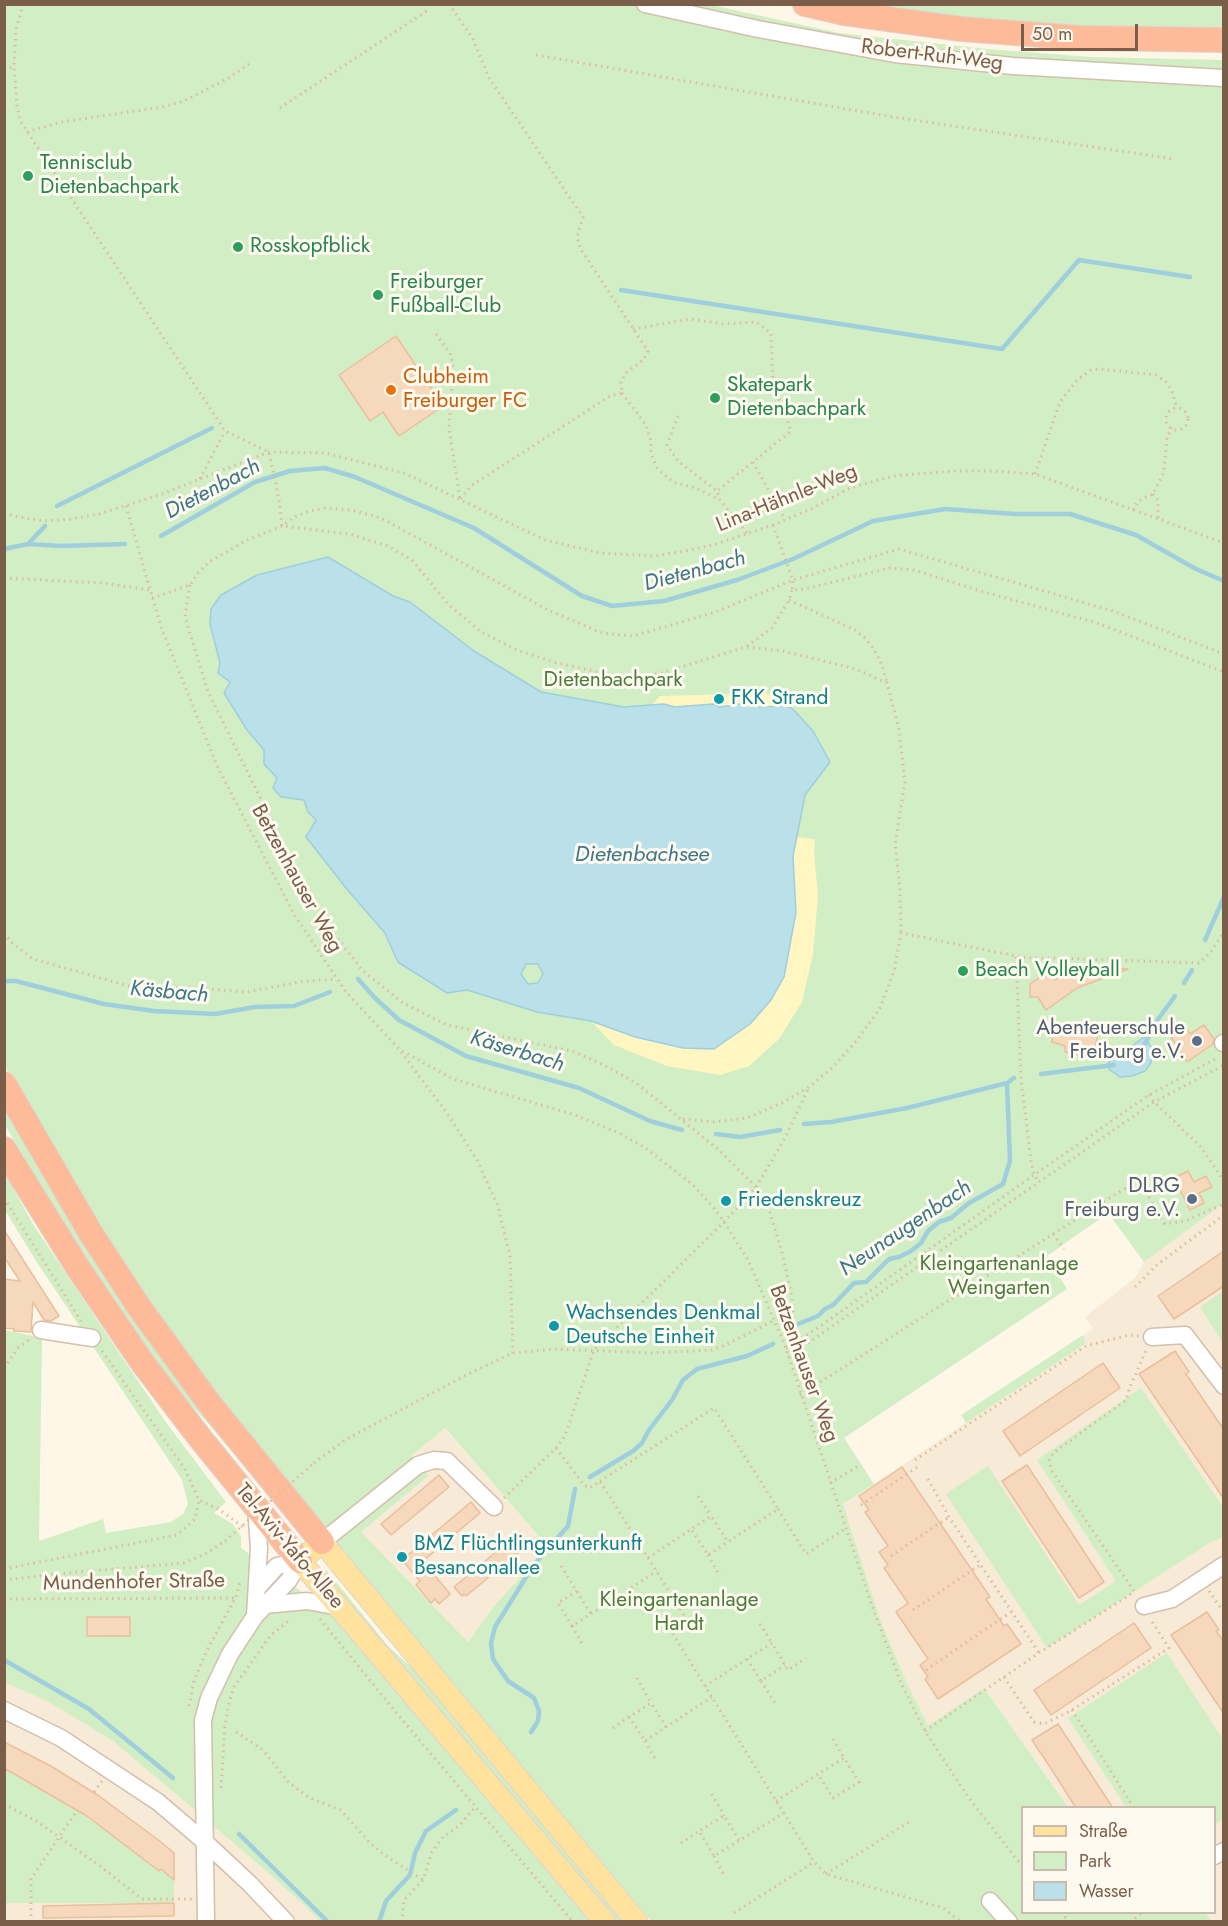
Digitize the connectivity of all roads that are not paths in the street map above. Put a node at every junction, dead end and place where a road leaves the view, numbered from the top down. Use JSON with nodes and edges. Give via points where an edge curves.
{"nodes":[{"id":1,"x":645,"y":4,"type":"edge"},
{"id":2,"x":805,"y":4,"type":"edge"},
{"id":3,"x":1224,"y":40,"type":"edge"},
{"id":4,"x":1224,"y":78,"type":"edge"},
{"id":5,"x":4,"y":1084,"type":"edge"},
{"id":6,"x":4,"y":1149,"type":"edge"},
{"id":7,"x":41,"y":1330,"type":"road end"},
{"id":8,"x":1152,"y":1337,"type":"road end"},
{"id":9,"x":92,"y":1338,"type":"road end"},
{"id":10,"x":1224,"y":1386,"type":"edge"},
{"id":11,"x":494,"y":1507,"type":"road end"},
{"id":12,"x":256,"y":1508,"type":"junction"},
{"id":13,"x":322,"y":1542,"type":"junction"},
{"id":14,"x":300,"y":1561,"type":"junction"},
{"id":15,"x":1224,"y":1565,"type":"edge"},
{"id":16,"x":257,"y":1588,"type":"junction"},
{"id":17,"x":1144,"y":1606,"type":"road end"},
{"id":18,"x":339,"y":1607,"type":"junction"},
{"id":19,"x":260,"y":1611,"type":"junction"},
{"id":20,"x":4,"y":1710,"type":"edge"},
{"id":21,"x":205,"y":1842,"type":"junction"},
{"id":22,"x":990,"y":1900,"type":"dead end"},
{"id":23,"x":206,"y":1922,"type":"edge"},
{"id":24,"x":286,"y":1922,"type":"edge"},
{"id":25,"x":604,"y":1922,"type":"edge"},
{"id":26,"x":637,"y":1922,"type":"edge"},
{"id":27,"x":1010,"y":1922,"type":"edge"}],
"edges":[{"from":1,"to":4,"type":"street","name":"Robert-Ruh-Weg","via":[[895,54],[1013,66]]},
{"from":2,"to":3,"type":"highway","via":[[961,29],[1082,38]]},
{"from":5,"to":13,"type":"highway","name":"Tel-Aviv-Yafo-Allee","via":[[90,1232],[139,1307],[209,1403]]},
{"from":6,"to":12,"type":"highway","name":"Tel-Aviv-Yafo-Allee","via":[[117,1326]]},
{"from":7,"to":9,"type":"street"},
{"from":8,"to":10,"type":"street","via":[[1185,1335]]},
{"from":11,"to":13,"type":"street","name":"Tel-Aviv-Yafo-Allee","via":[[447,1461],[434,1460],[418,1465]]},
{"from":12,"to":14,"type":"highway","name":"Tel-Aviv-Yafo-Allee"},
{"from":12,"to":16,"type":"street"},
{"from":13,"to":14,"type":"main road"},
{"from":13,"to":26,"type":"main road","name":"Tel-Aviv-Yafo-Allee"},
{"from":14,"to":16,"type":"street","via":[[278,1566]]},
{"from":14,"to":18,"type":"main road","name":"Tel-Aviv-Yafo-Allee"},
{"from":14,"to":19,"type":"street","via":[[289,1580]]},
{"from":15,"to":17,"type":"street","via":[[1172,1599]]},
{"from":16,"to":19,"type":"street"},
{"from":18,"to":19,"type":"street","via":[[307,1601]]},
{"from":18,"to":25,"type":"main road","name":"Tel-Aviv-Yafo-Allee"},
{"from":19,"to":21,"type":"street","via":[[222,1669],[203,1720]]},
{"from":20,"to":21,"type":"street","via":[[61,1738],[112,1770]]},
{"from":21,"to":23,"type":"street"},
{"from":21,"to":24,"type":"street"},
{"from":22,"to":27,"type":"street"}]}
